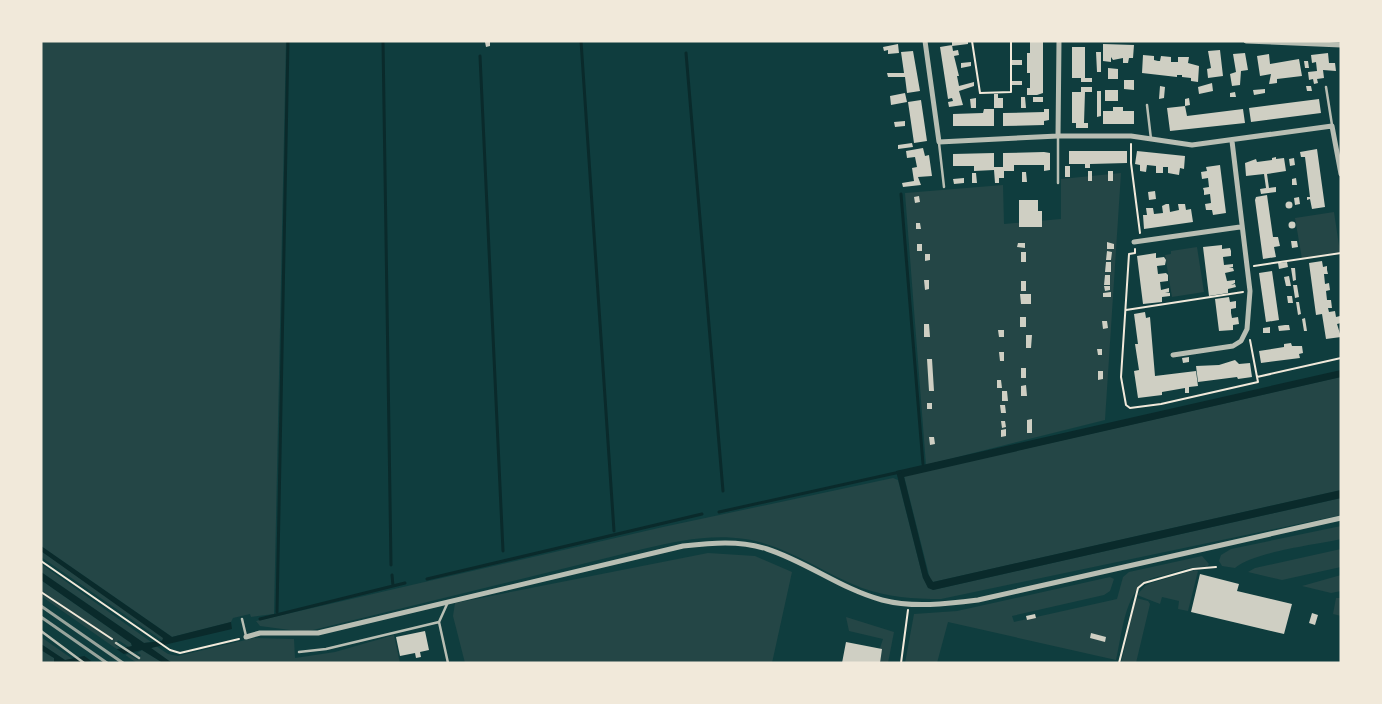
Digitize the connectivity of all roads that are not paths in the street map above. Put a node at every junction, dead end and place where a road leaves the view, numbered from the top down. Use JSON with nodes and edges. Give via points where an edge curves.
{"nodes":[{"id":1,"x":925,"y":41,"type":"edge"},
{"id":2,"x":1059,"y":41,"type":"edge"},
{"id":3,"x":1246,"y":41,"type":"edge"},
{"id":4,"x":1339,"y":44,"type":"edge"},
{"id":5,"x":1326,"y":88,"type":"dead end"},
{"id":6,"x":1147,"y":105,"type":"dead end"},
{"id":7,"x":1332,"y":126,"type":"junction"},
{"id":8,"x":1058,"y":136,"type":"junction"},
{"id":9,"x":1152,"y":139,"type":"junction"},
{"id":10,"x":1232,"y":141,"type":"junction"},
{"id":11,"x":939,"y":142,"type":"junction"},
{"id":12,"x":1341,"y":174,"type":"edge"},
{"id":13,"x":1058,"y":183,"type":"dead end"},
{"id":14,"x":944,"y":187,"type":"dead end"},
{"id":15,"x":1240,"y":227,"type":"junction"},
{"id":16,"x":1134,"y":242,"type":"road end"},
{"id":17,"x":1173,"y":355,"type":"dead end"},
{"id":18,"x":1341,"y":518,"type":"edge"},
{"id":19,"x":448,"y":601,"type":"junction"},
{"id":20,"x":242,"y":619,"type":"dead end"},
{"id":21,"x":439,"y":622,"type":"junction"},
{"id":22,"x":41,"y":631,"type":"edge"},
{"id":23,"x":246,"y":637,"type":"joint"},
{"id":24,"x":116,"y":642,"type":"road end"},
{"id":25,"x":299,"y":652,"type":"dead end"},
{"id":26,"x":140,"y":658,"type":"dead end"},
{"id":27,"x":84,"y":663,"type":"edge"},
{"id":28,"x":448,"y":663,"type":"edge"}],
"edges":[{"from":1,"to":11,"type":"street"},
{"from":2,"to":8,"type":"street"},
{"from":3,"to":4,"type":"street"},
{"from":5,"to":7,"type":"lane"},
{"from":6,"to":9,"type":"lane"},
{"from":7,"to":10,"type":"street"},
{"from":7,"to":12,"type":"street"},
{"from":8,"to":9,"type":"street"},
{"from":8,"to":11,"type":"street"},
{"from":8,"to":13,"type":"lane"},
{"from":9,"to":10,"type":"street","via":[[1192,145]]},
{"from":10,"to":15,"type":"street"},
{"from":11,"to":14,"type":"lane"},
{"from":15,"to":16,"type":"street"},
{"from":15,"to":17,"type":"street","via":[[1250,291],[1246,329],[1241,341],[1233,346]]},
{"from":18,"to":19,"type":"street","via":[[978,600],[931,605],[884,600],[767,549],[716,542],[683,546]]},
{"from":19,"to":21,"type":"lane"},
{"from":19,"to":23,"type":"street","via":[[318,633],[260,633]]},
{"from":20,"to":23,"type":"lane"},
{"from":21,"to":25,"type":"lane","via":[[326,649]]},
{"from":21,"to":28,"type":"lane"},
{"from":22,"to":27,"type":"lane"},
{"from":24,"to":26,"type":"lane"}]}
